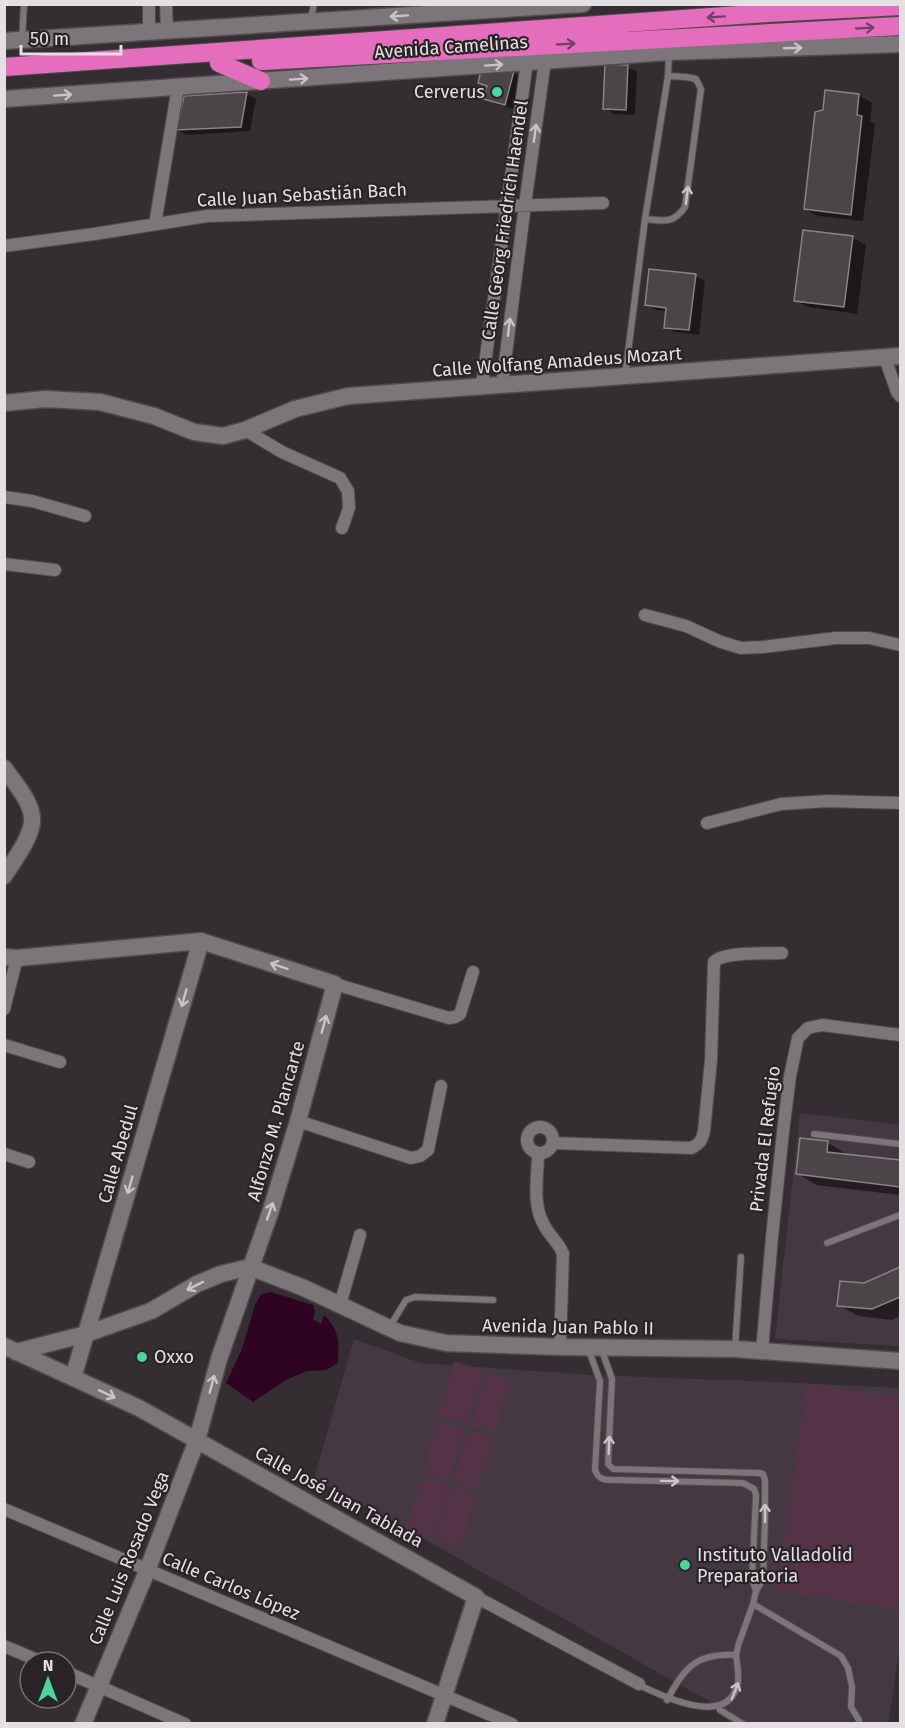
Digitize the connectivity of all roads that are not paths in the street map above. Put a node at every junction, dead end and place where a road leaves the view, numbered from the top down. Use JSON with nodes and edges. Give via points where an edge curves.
{"nodes":[{"id":1,"x":24,"y":4,"type":"edge"},
{"id":2,"x":149,"y":4,"type":"edge"},
{"id":3,"x":166,"y":4,"type":"edge"},
{"id":4,"x":314,"y":4,"type":"edge"},
{"id":5,"x":583,"y":4,"type":"edge"},
{"id":6,"x":900,"y":6,"type":"edge"},
{"id":7,"x":497,"y":7,"type":"edge"},
{"id":8,"x":472,"y":8,"type":"edge"},
{"id":9,"x":773,"y":9,"type":"edge"},
{"id":10,"x":310,"y":22,"type":"junction"},
{"id":11,"x":900,"y":26,"type":"edge"},
{"id":12,"x":166,"y":31,"type":"junction"},
{"id":13,"x":149,"y":32,"type":"junction"},
{"id":14,"x":22,"y":40,"type":"junction"},
{"id":15,"x":4,"y":41,"type":"edge"},
{"id":16,"x":900,"y":44,"type":"edge"},
{"id":17,"x":669,"y":52,"type":"junction"},
{"id":18,"x":545,"y":61,"type":"junction"},
{"id":19,"x":527,"y":62,"type":"junction"},
{"id":20,"x":219,"y":63,"type":"junction"},
{"id":21,"x":4,"y":67,"type":"edge"},
{"id":22,"x":668,"y":76,"type":"junction"},
{"id":23,"x":4,"y":79,"type":"edge"},
{"id":24,"x":261,"y":81,"type":"junction"},
{"id":25,"x":178,"y":87,"type":"junction"},
{"id":26,"x":4,"y":99,"type":"edge"},
{"id":27,"x":603,"y":203,"type":"dead end"},
{"id":28,"x":507,"y":205,"type":"junction"},
{"id":29,"x":525,"y":206,"type":"junction"},
{"id":30,"x":645,"y":219,"type":"junction"},
{"id":31,"x":155,"y":224,"type":"junction"},
{"id":32,"x":4,"y":246,"type":"edge"},
{"id":33,"x":893,"y":357,"type":"edge"},
{"id":34,"x":625,"y":376,"type":"junction"},
{"id":35,"x":482,"y":385,"type":"junction"},
{"id":36,"x":502,"y":385,"type":"junction"},
{"id":37,"x":900,"y":396,"type":"edge"},
{"id":38,"x":4,"y":403,"type":"edge"},
{"id":39,"x":246,"y":430,"type":"junction"},
{"id":40,"x":4,"y":497,"type":"edge"},
{"id":41,"x":85,"y":516,"type":"dead end"},
{"id":42,"x":342,"y":528,"type":"dead end"},
{"id":43,"x":4,"y":564,"type":"edge"},
{"id":44,"x":55,"y":570,"type":"dead end"},
{"id":45,"x":645,"y":615,"type":"dead end"},
{"id":46,"x":900,"y":645,"type":"edge"},
{"id":47,"x":4,"y":768,"type":"edge"},
{"id":48,"x":900,"y":803,"type":"edge"},
{"id":49,"x":707,"y":823,"type":"dead end"},
{"id":50,"x":4,"y":876,"type":"edge"},
{"id":51,"x":201,"y":941,"type":"junction"},
{"id":52,"x":782,"y":953,"type":"dead end"},
{"id":53,"x":11,"y":958,"type":"edge"},
{"id":54,"x":473,"y":972,"type":"dead end"},
{"id":55,"x":335,"y":984,"type":"junction"},
{"id":56,"x":4,"y":1009,"type":"edge"},
{"id":57,"x":900,"y":1035,"type":"edge"},
{"id":58,"x":4,"y":1045,"type":"edge"},
{"id":59,"x":60,"y":1062,"type":"dead end"},
{"id":60,"x":441,"y":1086,"type":"dead end"},
{"id":61,"x":298,"y":1121,"type":"junction"},
{"id":62,"x":814,"y":1134,"type":"dead end"},
{"id":63,"x":553,"y":1143,"type":"junction"},
{"id":64,"x":900,"y":1144,"type":"edge"},
{"id":65,"x":538,"y":1153,"type":"junction"},
{"id":66,"x":4,"y":1154,"type":"edge"},
{"id":67,"x":29,"y":1162,"type":"dead end"},
{"id":68,"x":900,"y":1215,"type":"edge"},
{"id":69,"x":360,"y":1236,"type":"dead end"},
{"id":70,"x":827,"y":1243,"type":"dead end"},
{"id":71,"x":741,"y":1257,"type":"dead end"},
{"id":72,"x":250,"y":1267,"type":"junction"},
{"id":73,"x":493,"y":1300,"type":"dead end"},
{"id":74,"x":339,"y":1305,"type":"junction"},
{"id":75,"x":388,"y":1328,"type":"junction"},
{"id":76,"x":86,"y":1334,"type":"junction"},
{"id":77,"x":560,"y":1347,"type":"junction"},
{"id":78,"x":594,"y":1347,"type":"junction"},
{"id":79,"x":10,"y":1349,"type":"edge"},
{"id":80,"x":735,"y":1349,"type":"junction"},
{"id":81,"x":762,"y":1351,"type":"junction"},
{"id":82,"x":900,"y":1361,"type":"edge"},
{"id":83,"x":73,"y":1378,"type":"junction"},
{"id":84,"x":197,"y":1440,"type":"junction"},
{"id":85,"x":610,"y":1467,"type":"junction"},
{"id":86,"x":597,"y":1476,"type":"junction"},
{"id":87,"x":4,"y":1509,"type":"edge"},
{"id":88,"x":147,"y":1571,"type":"junction"},
{"id":89,"x":756,"y":1591,"type":"junction"},
{"id":90,"x":476,"y":1597,"type":"junction"},
{"id":91,"x":753,"y":1604,"type":"junction"},
{"id":92,"x":4,"y":1646,"type":"edge"},
{"id":93,"x":18,"y":1652,"type":"edge"},
{"id":94,"x":736,"y":1655,"type":"junction"},
{"id":95,"x":78,"y":1677,"type":"edge"},
{"id":96,"x":639,"y":1684,"type":"joint"},
{"id":97,"x":98,"y":1686,"type":"junction"},
{"id":98,"x":444,"y":1695,"type":"junction"},
{"id":99,"x":667,"y":1700,"type":"junction"},
{"id":100,"x":720,"y":1710,"type":"junction"},
{"id":101,"x":83,"y":1724,"type":"edge"},
{"id":102,"x":185,"y":1724,"type":"edge"},
{"id":103,"x":435,"y":1724,"type":"edge"},
{"id":104,"x":512,"y":1724,"type":"edge"},
{"id":105,"x":743,"y":1724,"type":"edge"},
{"id":106,"x":859,"y":1724,"type":"edge"}],
"edges":[{"from":1,"to":14,"type":"lane"},
{"from":2,"to":13,"type":"street"},
{"from":3,"to":12,"type":"street"},
{"from":4,"to":10,"type":"lane"},
{"from":5,"to":7,"type":"street","name":"Avenida Camelinas"},
{"from":6,"to":9,"type":"highway","name":"Avenida Camelinas"},
{"from":7,"to":8,"type":"street","name":"Avenida Camelinas"},
{"from":8,"to":10,"type":"street","name":"Avenida Camelinas","one_way":true},
{"from":9,"to":21,"type":"highway","name":"Avenida Camelinas","one_way":true},
{"from":10,"to":12,"type":"street","name":"Avenida Camelinas"},
{"from":20,"to":11,"type":"highway","name":"Avenida Camelinas","one_way":true},
{"from":12,"to":13,"type":"street","name":"Avenida Camelinas"},
{"from":13,"to":14,"type":"street","name":"Avenida Camelinas"},
{"from":14,"to":15,"type":"street","name":"Avenida Camelinas"},
{"from":17,"to":16,"type":"street","name":"Avenida Camelinas","one_way":true},
{"from":17,"to":18,"type":"street","name":"Avenida Camelinas"},
{"from":17,"to":22,"type":"lane"},
{"from":18,"to":19,"type":"street","name":"Avenida Camelinas"},
{"from":29,"to":18,"type":"street","name":"Calle Georg Friedrich Haendel","one_way":true},
{"from":24,"to":19,"type":"street","name":"Avenida Camelinas","one_way":true},
{"from":19,"to":28,"type":"street","name":"Calle Georg Friedrich Haendel"},
{"from":20,"to":23,"type":"highway","name":"Avenida Camelinas"},
{"from":20,"to":24,"type":"highway"},
{"from":22,"to":30,"type":"lane"},
{"from":30,"to":22,"type":"lane","one_way":true,"via":[[667,221],[678,217],[685,207],[701,89],[696,79]]},
{"from":24,"to":25,"type":"street","name":"Avenida Camelinas"},
{"from":26,"to":25,"type":"street","name":"Avenida Camelinas","one_way":true},
{"from":25,"to":31,"type":"street"},
{"from":27,"to":29,"type":"street","name":"Calle Juan Sebastián Bach"},
{"from":28,"to":29,"type":"street","name":"Calle Juan Sebastián Bach"},
{"from":28,"to":31,"type":"street","name":"Calle Juan Sebastián Bach","via":[[207,216]]},
{"from":28,"to":35,"type":"street","name":"Calle Georg Friedrich Haendel"},
{"from":36,"to":29,"type":"street","name":"Calle Georg Friedrich Haendel","one_way":true},
{"from":30,"to":34,"type":"lane"},
{"from":31,"to":32,"type":"street","name":"Calle Juan Sebastián Bach"},
{"from":33,"to":34,"type":"street","name":"Calle Wolfang Amadeus Mozart"},
{"from":33,"to":37,"type":"street"},
{"from":34,"to":36,"type":"street","name":"Calle Wolfang Amadeus Mozart"},
{"from":35,"to":36,"type":"street","name":"Calle Wolfang Amadeus Mozart"},
{"from":35,"to":39,"type":"street","name":"Calle Wolfang Amadeus Mozart","via":[[348,396],[295,409]]},
{"from":38,"to":39,"type":"street","name":"Calle Wolfang Amadeus Mozart","via":[[45,399],[100,402],[154,416],[194,432],[223,436]]},
{"from":39,"to":42,"type":"street","via":[[282,452],[340,478],[348,491],[349,508]]},
{"from":40,"to":41,"type":"street"},
{"from":43,"to":44,"type":"street"},
{"from":45,"to":46,"type":"street","via":[[741,648],[836,638],[869,638]]},
{"from":47,"to":50,"type":"street","via":[[22,792],[32,822]]},
{"from":48,"to":49,"type":"street","via":[[781,804]]},
{"from":51,"to":53,"type":"street"},
{"from":55,"to":51,"type":"street","one_way":true},
{"from":51,"to":76,"type":"street","name":"Calle Abedul","one_way":true},
{"from":52,"to":63,"type":"street","via":[[730,955],[714,962],[711,1060],[704,1131],[697,1145],[691,1148]]},
{"from":53,"to":56,"type":"street"},
{"from":54,"to":55,"type":"street","via":[[460,1014],[449,1018]]},
{"from":61,"to":55,"type":"street","name":"Alfonzo M. Plancarte","one_way":true},
{"from":57,"to":81,"type":"street","name":"Privada El Refugio","via":[[822,1025],[808,1028],[798,1038],[783,1132]]},
{"from":58,"to":59,"type":"street"},
{"from":60,"to":61,"type":"street","via":[[428,1150],[420,1156],[411,1158]]},
{"from":72,"to":61,"type":"street","name":"Alfonzo M. Plancarte","one_way":true},
{"from":62,"to":64,"type":"lane"},
{"from":63,"to":65,"type":"street","via":[[545,1153]]},
{"from":63,"to":65,"type":"street","via":[[546,1128],[533,1129],[527,1144]]},
{"from":65,"to":77,"type":"street","via":[[537,1208],[563,1254]]},
{"from":66,"to":67,"type":"street"},
{"from":68,"to":70,"type":"lane"},
{"from":69,"to":74,"type":"street"},
{"from":71,"to":80,"type":"lane"},
{"from":72,"to":74,"type":"street","name":"Avenida Juan Pablo II"},
{"from":72,"to":76,"type":"street","name":"Calle José Juan Tablada","one_way":true,"via":[[221,1274],[152,1311]]},
{"from":84,"to":72,"type":"street","name":"Alfonzo M. Plancarte","one_way":true},
{"from":73,"to":75,"type":"lane","via":[[415,1297],[406,1300]]},
{"from":74,"to":75,"type":"street","name":"Avenida Juan Pablo II"},
{"from":75,"to":77,"type":"street","name":"Avenida Juan Pablo II","via":[[446,1343]]},
{"from":76,"to":79,"type":"street","name":"Calle José Juan Tablada"},
{"from":76,"to":83,"type":"street","name":"Calle Abedul"},
{"from":77,"to":78,"type":"street","name":"Avenida Juan Pablo II"},
{"from":78,"to":80,"type":"street","name":"Avenida Juan Pablo II"},
{"from":85,"to":78,"type":"lane","one_way":true,"via":[[612,1379]]},
{"from":78,"to":86,"type":"lane","via":[[600,1381]]},
{"from":79,"to":83,"type":"street","name":"Calle José Juan Tablada"},
{"from":80,"to":81,"type":"street","name":"Avenida Juan Pablo II"},
{"from":81,"to":82,"type":"street","name":"Avenida Juan Pablo II"},
{"from":83,"to":84,"type":"street","name":"Calle José Juan Tablada","one_way":true},
{"from":84,"to":88,"type":"street","name":"Calle Luis Rosado Vega"},
{"from":84,"to":90,"type":"street","name":"Calle José Juan Tablada"},
{"from":85,"to":86,"type":"lane"},
{"from":89,"to":85,"type":"lane","one_way":true,"via":[[763,1579],[763,1474]]},
{"from":86,"to":89,"type":"lane","one_way":true,"via":[[617,1480],[743,1483],[754,1489],[752,1579]]},
{"from":87,"to":88,"type":"street","name":"Calle Carlos López"},
{"from":88,"to":97,"type":"street","name":"Calle Luis Rosado Vega"},
{"from":88,"to":98,"type":"street","name":"Calle Carlos López"},
{"from":89,"to":91,"type":"lane"},
{"from":90,"to":96,"type":"street","name":"Calle José Juan Tablada"},
{"from":90,"to":98,"type":"street"},
{"from":91,"to":94,"type":"lane"},
{"from":91,"to":106,"type":"lane","via":[[841,1656],[852,1687],[850,1707]]},
{"from":92,"to":93,"type":"street"},
{"from":94,"to":99,"type":"lane","via":[[709,1656],[696,1663],[680,1676]]},
{"from":100,"to":94,"type":"lane","one_way":true,"via":[[733,1699],[738,1682]]},
{"from":95,"to":97,"type":"street"},
{"from":96,"to":99,"type":"lane"},
{"from":97,"to":101,"type":"street","name":"Calle Luis Rosado Vega"},
{"from":97,"to":102,"type":"street"},
{"from":98,"to":103,"type":"street"},
{"from":98,"to":104,"type":"street","name":"Calle Carlos López"},
{"from":99,"to":100,"type":"lane","via":[[699,1711]]},
{"from":100,"to":105,"type":"lane"}]}
